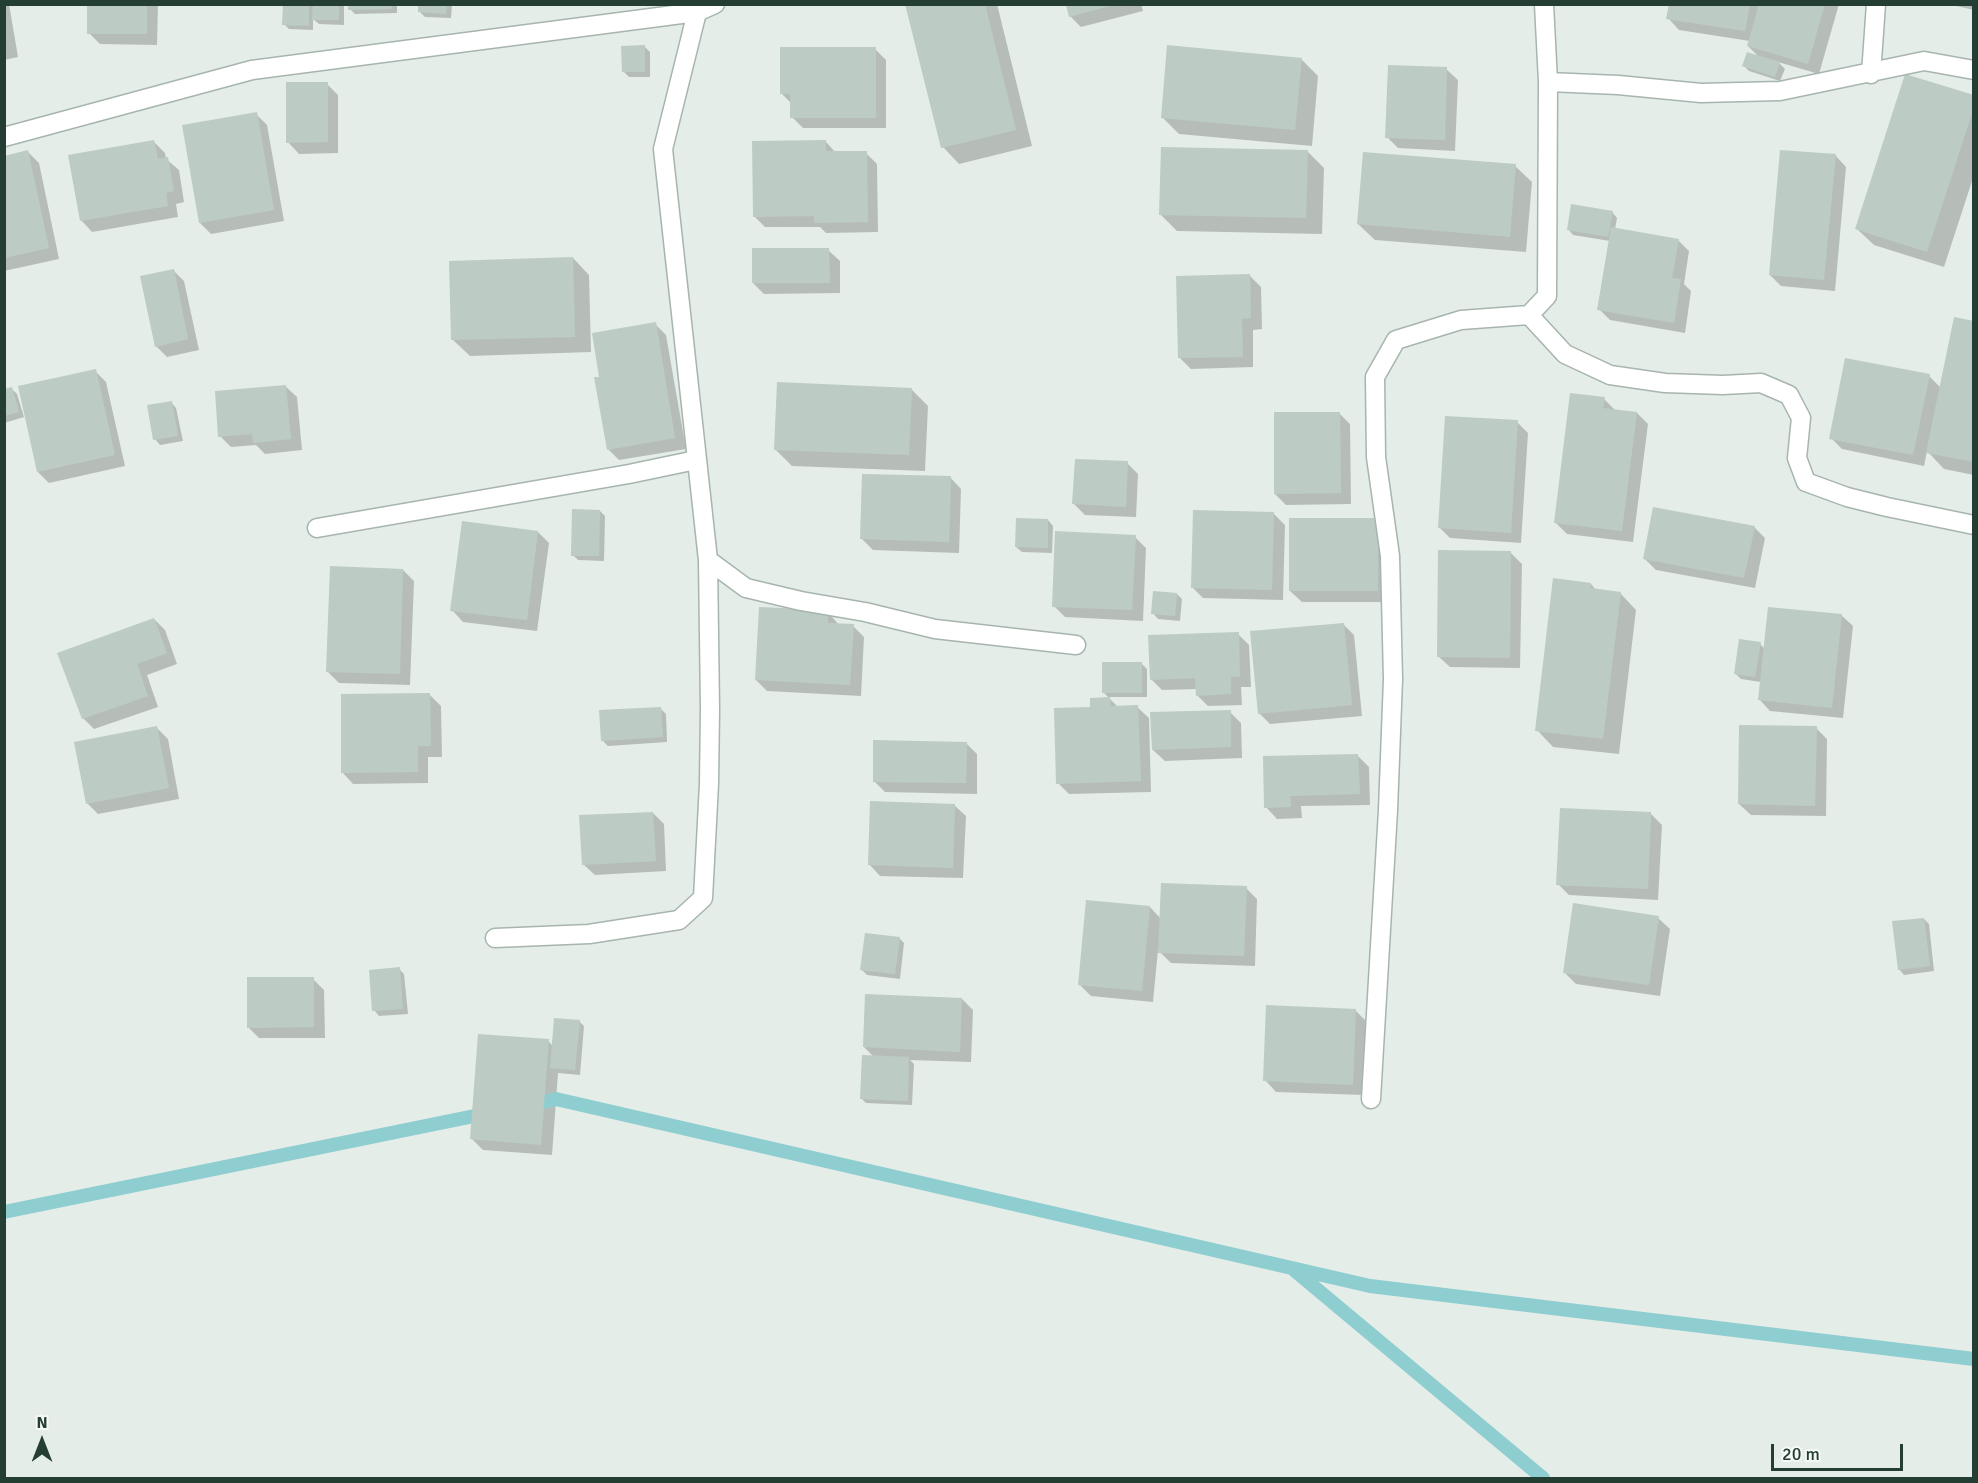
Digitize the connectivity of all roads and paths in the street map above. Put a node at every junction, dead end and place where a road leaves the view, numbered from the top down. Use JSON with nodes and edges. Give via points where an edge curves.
{"nodes":[{"id":1,"x":716,"y":4,"type":"edge"},
{"id":2,"x":1544,"y":4,"type":"edge"},
{"id":3,"x":1876,"y":4,"type":"edge"},
{"id":4,"x":696,"y":8,"type":"edge"},
{"id":5,"x":1974,"y":70,"type":"edge"},
{"id":6,"x":1870,"y":74,"type":"junction"},
{"id":7,"x":1548,"y":82,"type":"junction"},
{"id":8,"x":4,"y":137,"type":"edge"},
{"id":9,"x":1529,"y":315,"type":"junction"},
{"id":10,"x":696,"y":460,"type":"junction"},
{"id":11,"x":1974,"y":525,"type":"edge"},
{"id":12,"x":317,"y":528,"type":"dead end"},
{"id":13,"x":708,"y":560,"type":"junction"},
{"id":14,"x":1076,"y":645,"type":"dead end"},
{"id":15,"x":495,"y":938,"type":"dead end"},
{"id":16,"x":1371,"y":1099,"type":"dead end"}],
"edges":[{"from":1,"to":4,"type":"street"},
{"from":2,"to":7,"type":"street"},
{"from":3,"to":6,"type":"street"},
{"from":4,"to":8,"type":"street","via":[[252,70]]},
{"from":4,"to":10,"type":"street","via":[[663,149]]},
{"from":5,"to":6,"type":"street","via":[[1924,61]]},
{"from":6,"to":7,"type":"street","via":[[1780,91],[1701,93]]},
{"from":7,"to":9,"type":"street","via":[[1547,296]]},
{"from":9,"to":11,"type":"street","via":[[1565,354],[1610,375],[1665,383],[1761,383],[1789,395],[1801,418],[1797,458],[1806,482],[1846,497]]},
{"from":9,"to":16,"type":"street","via":[[1461,320],[1396,340],[1375,377],[1376,457],[1389,555],[1393,679]]},
{"from":10,"to":12,"type":"street"},
{"from":10,"to":13,"type":"street"},
{"from":13,"to":14,"type":"street","via":[[746,588],[801,601],[935,629]]},
{"from":13,"to":15,"type":"street","via":[[709,784],[703,898],[679,920],[588,934]]}]}
